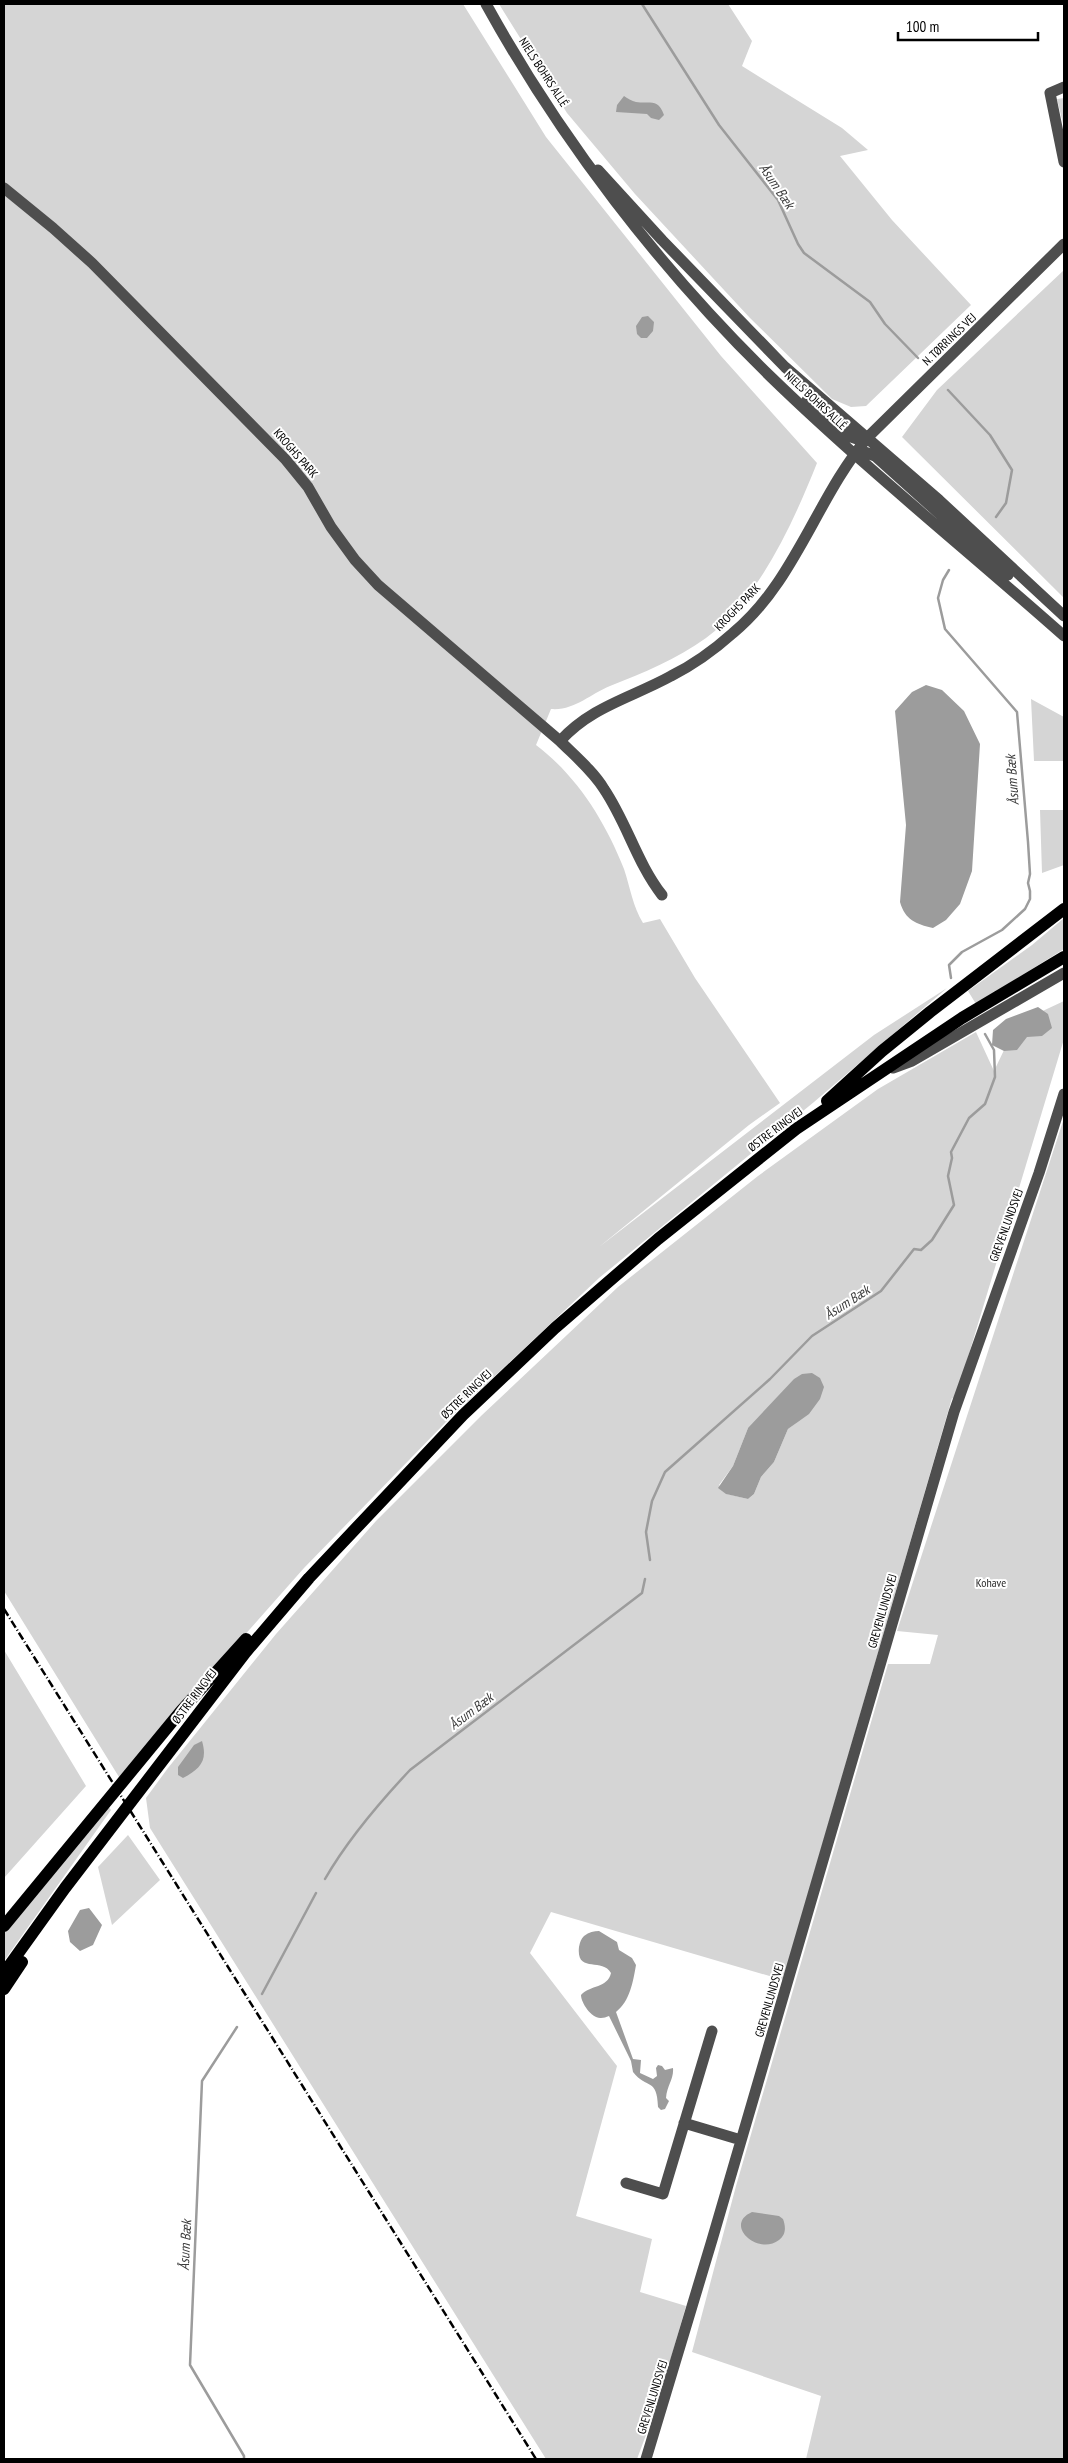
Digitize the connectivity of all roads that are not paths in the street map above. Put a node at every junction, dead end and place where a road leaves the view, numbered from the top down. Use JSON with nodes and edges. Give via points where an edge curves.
{"nodes":[{"id":1,"x":486,"y":4,"type":"edge"},
{"id":2,"x":1064,"y":87,"type":"edge"},
{"id":3,"x":581,"y":152,"type":"junction"},
{"id":4,"x":1064,"y":162,"type":"edge"},
{"id":5,"x":4,"y":188,"type":"edge"},
{"id":6,"x":1064,"y":244,"type":"edge"},
{"id":7,"x":687,"y":288,"type":"junction"},
{"id":8,"x":868,"y":437,"type":"junction"},
{"id":9,"x":854,"y":454,"type":"junction"},
{"id":10,"x":1064,"y":616,"type":"edge"},
{"id":11,"x":1064,"y":624,"type":"edge"},
{"id":12,"x":1064,"y":636,"type":"edge"},
{"id":13,"x":560,"y":741,"type":"junction"},
{"id":14,"x":662,"y":895,"type":"dead end"},
{"id":15,"x":1064,"y":909,"type":"edge"},
{"id":16,"x":1064,"y":957,"type":"edge"},
{"id":17,"x":1064,"y":973,"type":"edge"},
{"id":18,"x":877,"y":1075,"type":"junction"},
{"id":19,"x":1064,"y":1094,"type":"edge"},
{"id":20,"x":796,"y":1129,"type":"junction"},
{"id":21,"x":309,"y":1578,"type":"junction"},
{"id":22,"x":65,"y":1888,"type":"junction"},
{"id":23,"x":4,"y":1926,"type":"edge"},
{"id":24,"x":4,"y":1973,"type":"edge"},
{"id":25,"x":4,"y":1989,"type":"edge"},
{"id":26,"x":712,"y":2031,"type":"dead end"},
{"id":27,"x":684,"y":2123,"type":"junction"},
{"id":28,"x":741,"y":2140,"type":"junction"},
{"id":29,"x":626,"y":2183,"type":"dead end"},
{"id":30,"x":646,"y":2459,"type":"edge"}],
"edges":[{"from":1,"to":3,"type":"street","name":"NIELS BOHRS ALLÉ"},
{"from":2,"to":4,"type":"street","via":[[1050,92]]},
{"from":3,"to":7,"type":"street","name":"NIELS BOHRS ALLÉ","via":[[618,206]]},
{"from":3,"to":8,"type":"street","name":"NIELS BOHRS ALLÉ","via":[[785,368]]},
{"from":5,"to":13,"type":"street","name":"KROGHS PARK","via":[[92,263],[286,460],[308,487],[355,560],[378,586]]},
{"from":6,"to":8,"type":"street","name":"N. TØRRINGS VEJ"},
{"from":7,"to":8,"type":"street","via":[[700,294],[757,353],[838,428],[857,439]]},
{"from":7,"to":9,"type":"street","name":"NIELS BOHRS ALLÉ","via":[[771,377]]},
{"from":8,"to":9,"type":"street","name":"N. TØRRINGS VEJ"},
{"from":8,"to":10,"type":"street","name":"NIELS BOHRS ALLÉ"},
{"from":9,"to":11,"type":"street","via":[[862,450],[875,456]]},
{"from":9,"to":12,"type":"street","name":"NIELS BOHRS ALLÉ"},
{"from":9,"to":13,"type":"street","name":"KROGHS PARK","via":[[769,596],[735,632],[670,677],[579,721]]},
{"from":13,"to":14,"type":"street","name":"KROGHS PARK","via":[[604,789],[634,843],[648,878]]},
{"from":15,"to":20,"type":"main road","via":[[882,1051]]},
{"from":16,"to":18,"type":"main road","name":"ØSTRE RINGVEJ","via":[[962,1018]]},
{"from":17,"to":18,"type":"street","via":[[912,1060]]},
{"from":18,"to":20,"type":"main road","name":"ØSTRE RINGVEJ"},
{"from":19,"to":28,"type":"street","name":"GREVENLUNDSVEJ","via":[[954,1412]]},
{"from":20,"to":21,"type":"main road","name":"ØSTRE RINGVEJ","via":[[658,1239],[555,1328],[463,1414]]},
{"from":21,"to":22,"type":"main road","name":"ØSTRE RINGVEJ","via":[[245,1653]]},
{"from":21,"to":23,"type":"main road","via":[[247,1639],[181,1712]]},
{"from":22,"to":24,"type":"main road","name":"ØSTRE RINGVEJ"},
{"from":22,"to":25,"type":"main road"},
{"from":26,"to":27,"type":"street"},
{"from":27,"to":28,"type":"street"},
{"from":27,"to":29,"type":"street","via":[[663,2194]]},
{"from":28,"to":30,"type":"street","name":"GREVENLUNDSVEJ"}]}
